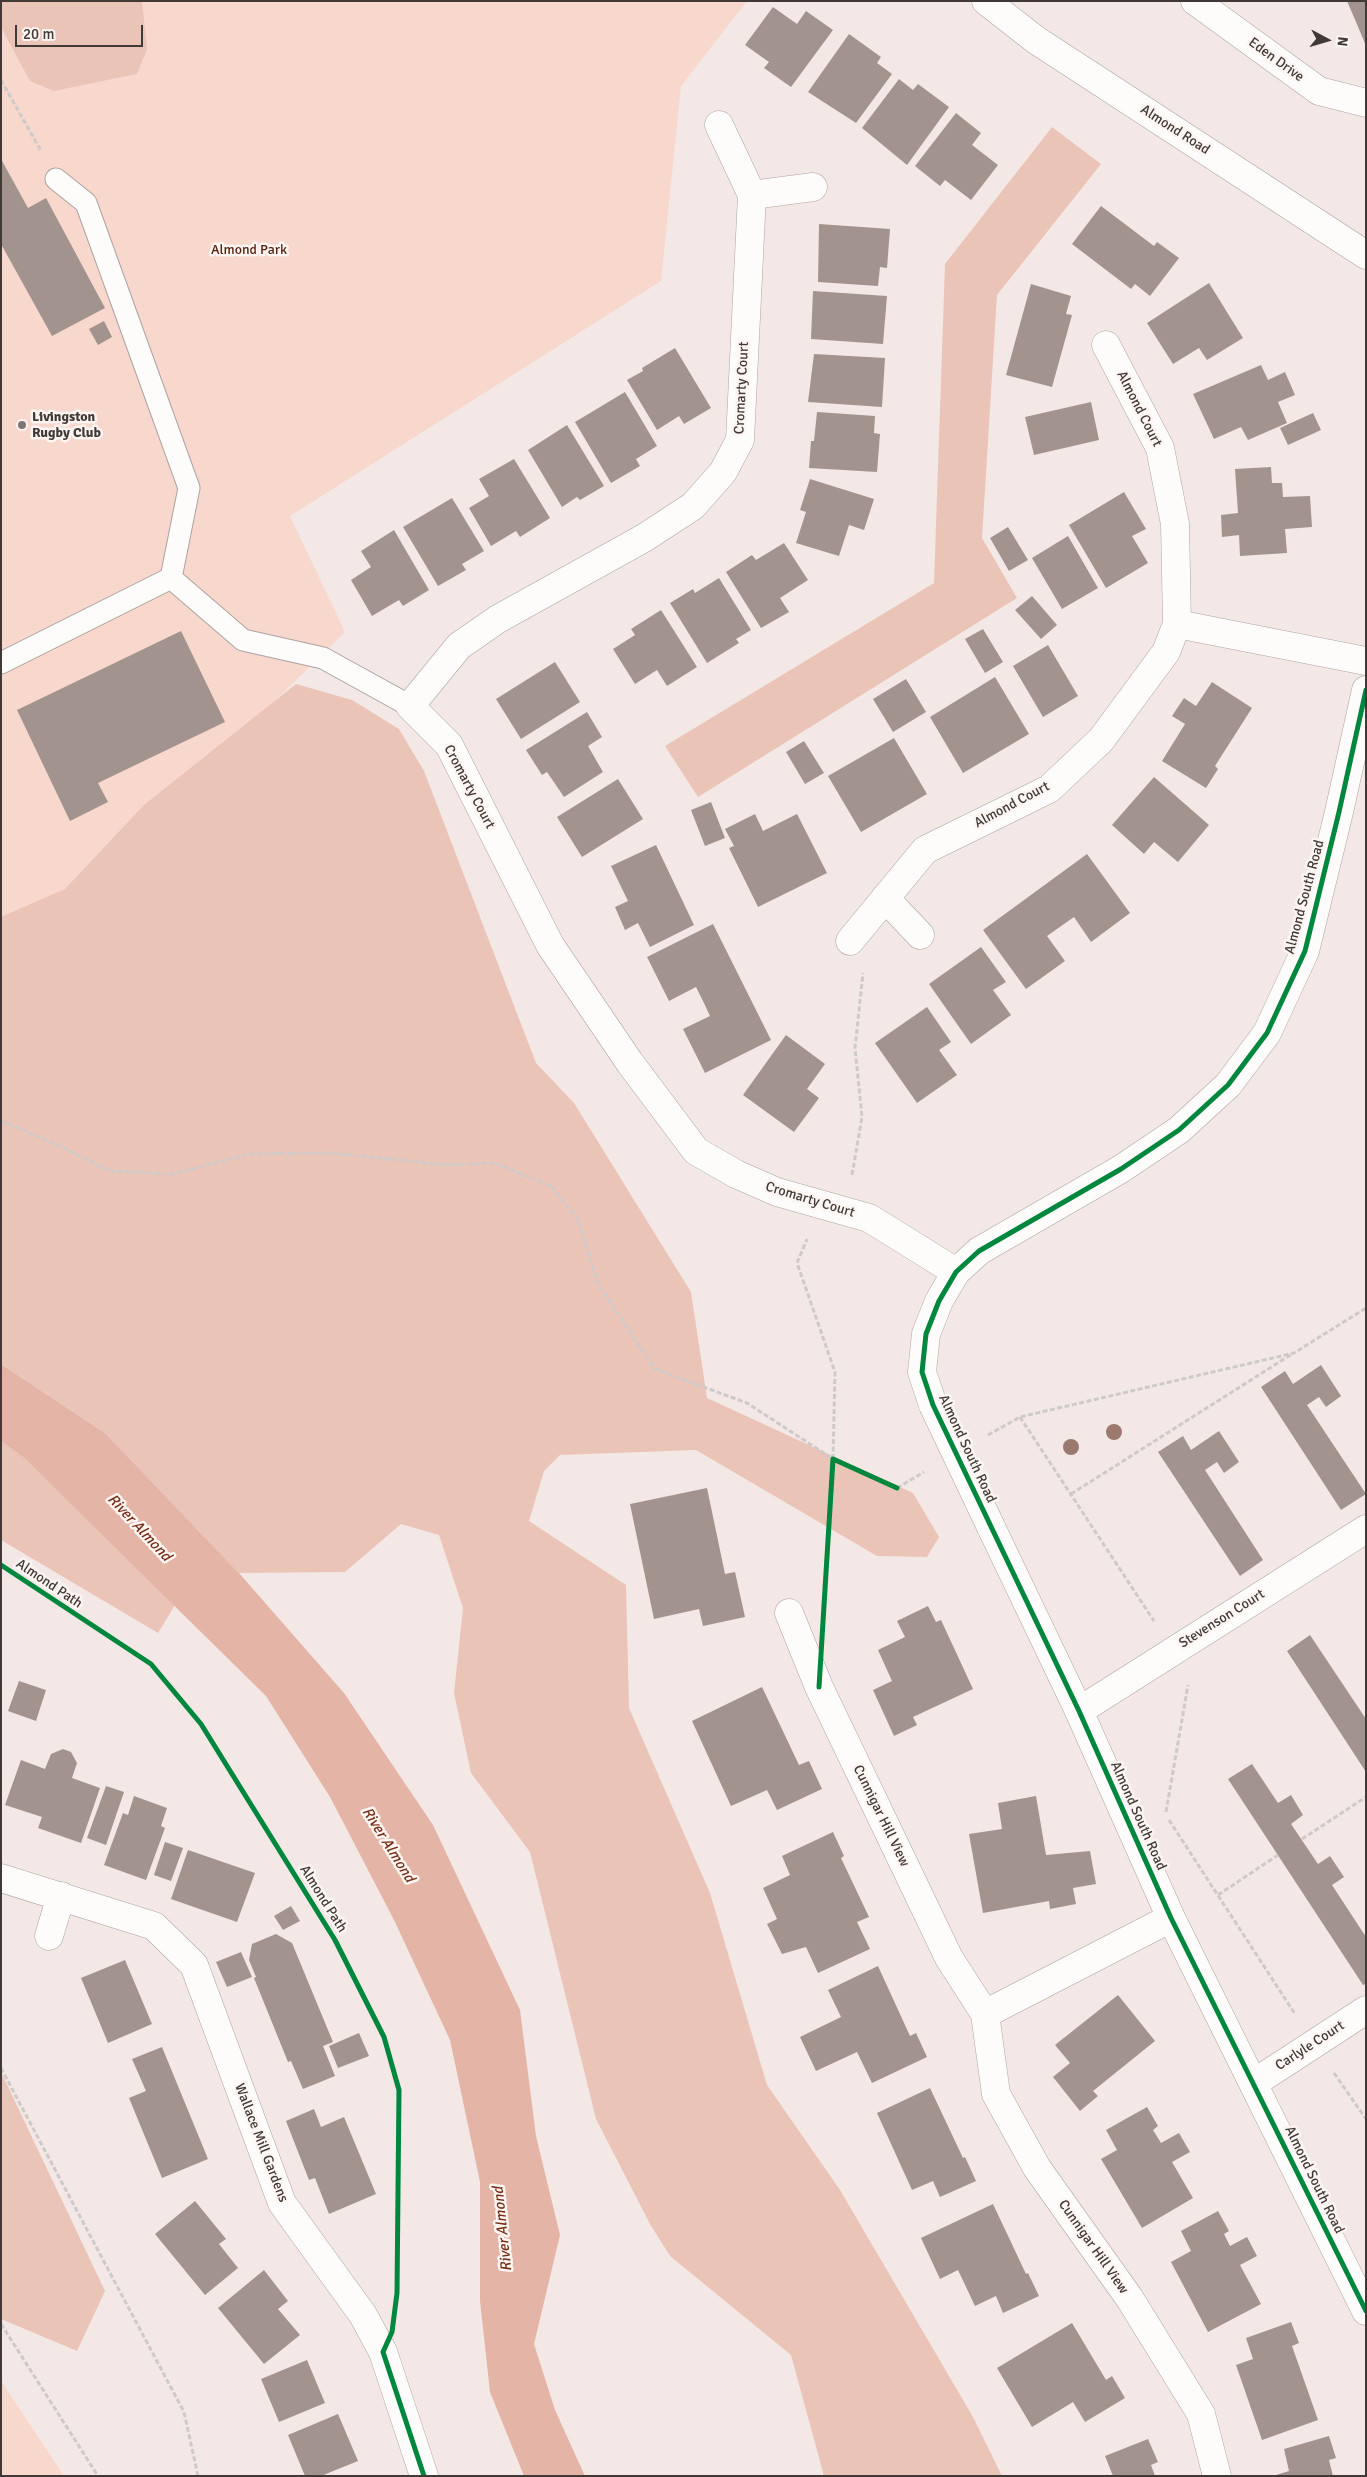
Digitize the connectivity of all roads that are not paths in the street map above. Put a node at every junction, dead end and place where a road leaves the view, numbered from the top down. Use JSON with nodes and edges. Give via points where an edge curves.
{"nodes":[{"id":1,"x":986,"y":1,"type":"edge"},
{"id":2,"x":1194,"y":1,"type":"edge"},
{"id":3,"x":1366,"y":103,"type":"edge"},
{"id":4,"x":719,"y":124,"type":"dead end"},
{"id":5,"x":56,"y":179,"type":"road end"},
{"id":6,"x":813,"y":187,"type":"dead end"},
{"id":7,"x":752,"y":194,"type":"junction"},
{"id":8,"x":1366,"y":255,"type":"edge"},
{"id":9,"x":1106,"y":345,"type":"dead end"},
{"id":10,"x":171,"y":578,"type":"junction"},
{"id":11,"x":1177,"y":624,"type":"junction"},
{"id":12,"x":1366,"y":661,"type":"edge"},
{"id":13,"x":1,"y":663,"type":"edge"},
{"id":14,"x":1366,"y":690,"type":"edge"},
{"id":15,"x":410,"y":706,"type":"junction"},
{"id":16,"x":885,"y":898,"type":"junction"},
{"id":17,"x":920,"y":935,"type":"dead end"},
{"id":18,"x":850,"y":941,"type":"road end"},
{"id":19,"x":956,"y":1272,"type":"junction"},
{"id":20,"x":1366,"y":1529,"type":"edge"},
{"id":21,"x":790,"y":1613,"type":"dead end"},
{"id":22,"x":1079,"y":1711,"type":"junction"},
{"id":23,"x":1,"y":1878,"type":"edge"},
{"id":24,"x":61,"y":1896,"type":"junction"},
{"id":25,"x":1172,"y":1918,"type":"junction"},
{"id":26,"x":49,"y":1936,"type":"dead end"},
{"id":27,"x":1366,"y":2010,"type":"edge"},
{"id":28,"x":985,"y":2014,"type":"junction"},
{"id":29,"x":1254,"y":2082,"type":"junction"},
{"id":30,"x":1366,"y":2311,"type":"edge"},
{"id":31,"x":424,"y":2476,"type":"edge"},
{"id":32,"x":1217,"y":2476,"type":"edge"}],
"edges":[{"from":1,"to":8,"type":"street","name":"Almond Road","via":[[1036,40]]},
{"from":2,"to":3,"type":"street","name":"Eden Drive","via":[[1319,91]]},
{"from":4,"to":7,"type":"street","name":"Cromarty Court"},
{"from":5,"to":10,"type":"lane","via":[[86,203],[189,488]]},
{"from":6,"to":7,"type":"street"},
{"from":7,"to":15,"type":"street","name":"Cromarty Court","via":[[740,440],[723,472],[693,506],[644,538],[498,619],[459,646]]},
{"from":9,"to":11,"type":"street","name":"Almond Court","via":[[1160,448],[1176,524]]},
{"from":10,"to":13,"type":"lane"},
{"from":10,"to":15,"type":"lane","via":[[243,640],[323,658]]},
{"from":11,"to":12,"type":"street"},
{"from":11,"to":16,"type":"street","name":"Almond Court","via":[[1166,652],[1101,740],[1049,789],[925,850]]},
{"from":14,"to":19,"type":"street","name":"Almond South Road","via":[[1304,951],[1267,1033],[1228,1085],[1179,1130],[1121,1169],[979,1251]]},
{"from":15,"to":19,"type":"street","name":"Cromarty Court","via":[[449,745],[550,945],[630,1064],[696,1151],[777,1192],[869,1218]]},
{"from":16,"to":17,"type":"street"},
{"from":16,"to":18,"type":"street","name":"Almond Court"},
{"from":19,"to":22,"type":"street","name":"Almond South Road","bridge":true,"via":[[939,1301],[926,1334],[922,1372],[933,1405]]},
{"from":20,"to":22,"type":"street","name":"Stevenson Court"},
{"from":21,"to":28,"type":"street","name":"Cunnigar Hill View","via":[[820,1687],[949,1958]]},
{"from":22,"to":25,"type":"street","name":"Almond South Road"},
{"from":23,"to":24,"type":"street","name":"Wallace Mill Gardens"},
{"from":24,"to":26,"type":"street"},
{"from":24,"to":31,"type":"street","name":"Wallace Mill Gardens","via":[[154,1926],[194,1965],[282,2203],[363,2315],[383,2352]]},
{"from":25,"to":28,"type":"street"},
{"from":25,"to":29,"type":"street","name":"Almond South Road"},
{"from":27,"to":29,"type":"street","name":"Carlyle Court"},
{"from":28,"to":32,"type":"street","name":"Cunnigar Hill View","via":[[996,2094],[1037,2168],[1130,2299],[1200,2414]]},
{"from":29,"to":30,"type":"street","name":"Almond South Road"}]}
